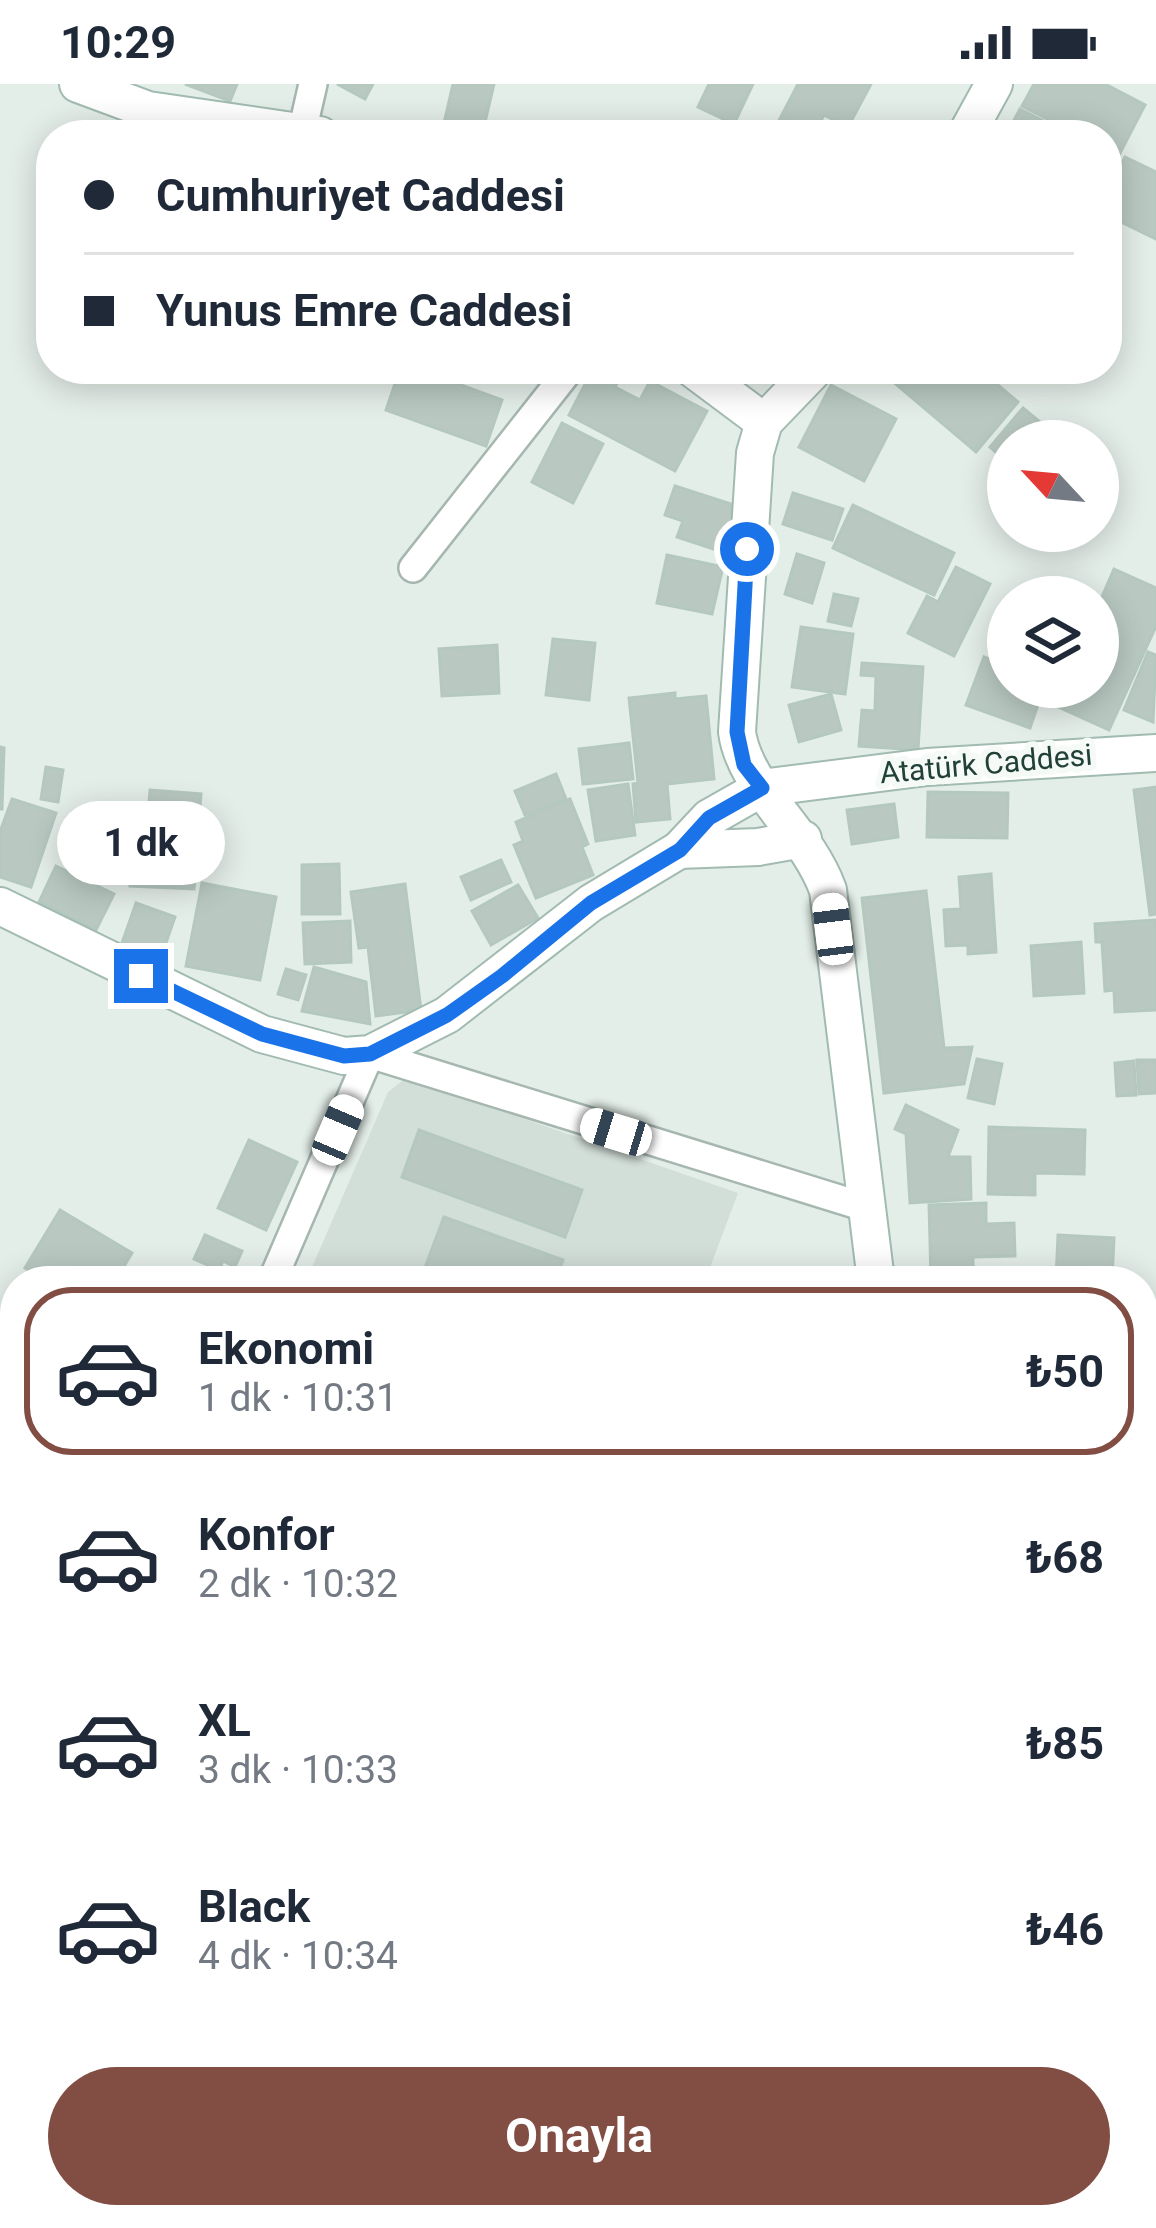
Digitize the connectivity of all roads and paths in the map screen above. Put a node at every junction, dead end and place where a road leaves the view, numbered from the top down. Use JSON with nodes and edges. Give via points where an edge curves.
{"nodes":[{"id":1,"x":78,"y":84,"type":"edge"},
{"id":2,"x":313,"y":84,"type":"edge"},
{"id":3,"x":988,"y":86,"type":"edge"},
{"id":4,"x":216,"y":120,"type":"edge"},
{"id":5,"x":312,"y":120,"type":"edge"},
{"id":6,"x":973,"y":120,"type":"edge"},
{"id":7,"x":558,"y":384,"type":"edge"},
{"id":8,"x":713,"y":384,"type":"edge"},
{"id":9,"x":801,"y":384,"type":"edge"},
{"id":10,"x":764,"y":422,"type":"junction"},
{"id":11,"x":413,"y":568,"type":"dead end"},
{"id":12,"x":1156,"y":753,"type":"edge"},
{"id":13,"x":762,"y":788,"type":"junction"},
{"id":14,"x":803,"y":839,"type":"junction"},
{"id":15,"x":680,"y":850,"type":"junction"},
{"id":16,"x":0,"y":906,"type":"edge"},
{"id":17,"x":370,"y":1054,"type":"junction"},
{"id":18,"x":868,"y":1208,"type":"junction"},
{"id":19,"x":278,"y":1266,"type":"edge"},
{"id":20,"x":874,"y":1266,"type":"edge"}],
"edges":[{"from":1,"to":4,"type":"street","via":[[148,110]]},
{"from":2,"to":5,"type":"street"},
{"from":3,"to":6,"type":"street"},
{"from":7,"to":11,"type":"street"},
{"from":8,"to":10,"type":"street"},
{"from":9,"to":10,"type":"street"},
{"from":10,"to":13,"type":"street","via":[[750,503],[737,732],[744,765]]},
{"from":12,"to":13,"type":"street","name":"Atatürk Caddesi","via":[[927,767]]},
{"from":13,"to":14,"type":"street"},
{"from":13,"to":15,"type":"street","via":[[709,818]]},
{"from":14,"to":15,"type":"street"},
{"from":14,"to":18,"type":"street","via":[[828,890]]},
{"from":15,"to":17,"type":"street","via":[[591,903],[447,1015]]},
{"from":16,"to":17,"type":"street","via":[[262,1034],[344,1056]]},
{"from":17,"to":18,"type":"street"},
{"from":17,"to":19,"type":"street"},
{"from":18,"to":20,"type":"street"}]}
